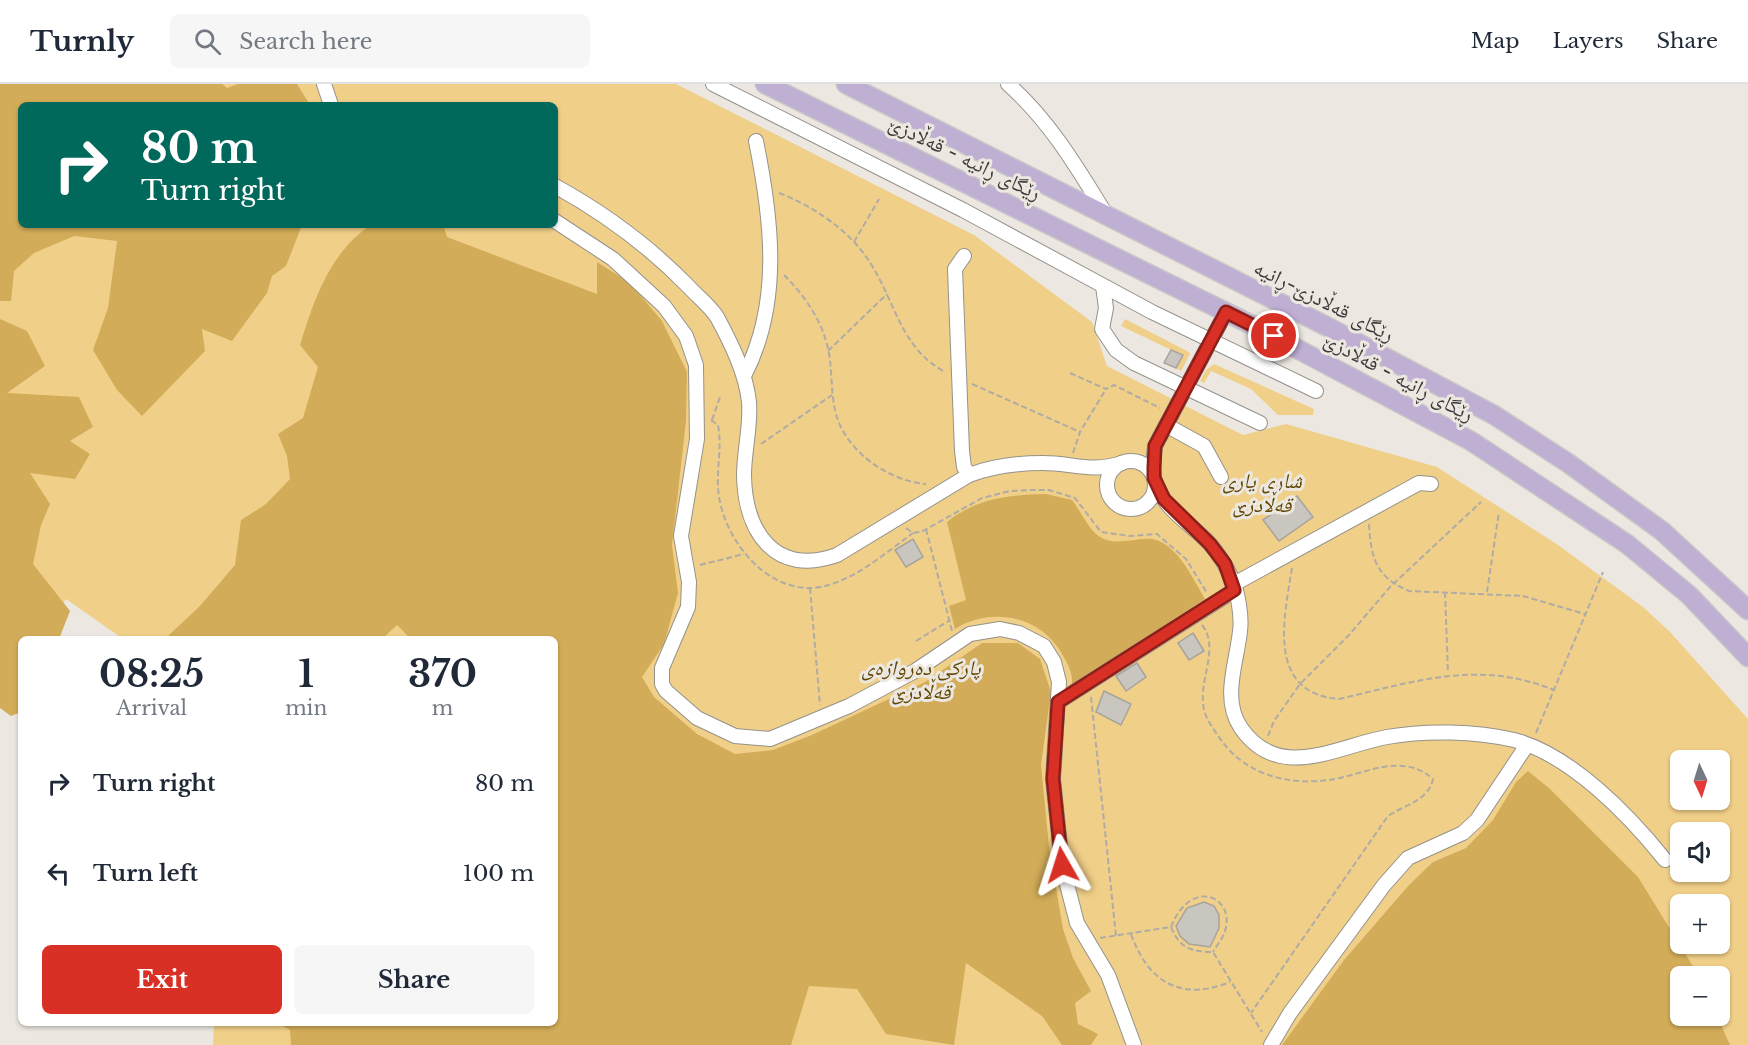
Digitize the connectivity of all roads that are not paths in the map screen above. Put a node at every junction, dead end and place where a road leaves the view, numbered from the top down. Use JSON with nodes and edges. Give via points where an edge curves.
{"nodes":[{"id":1,"x":324,"y":84,"type":"edge"},
{"id":2,"x":713,"y":84,"type":"edge"},
{"id":3,"x":765,"y":84,"type":"edge"},
{"id":4,"x":846,"y":84,"type":"edge"},
{"id":5,"x":1008,"y":84,"type":"edge"},
{"id":6,"x":330,"y":102,"type":"edge"},
{"id":7,"x":756,"y":141,"type":"dead end"},
{"id":8,"x":558,"y":188,"type":"edge"},
{"id":9,"x":1107,"y":216,"type":"junction"},
{"id":10,"x":558,"y":223,"type":"edge"},
{"id":11,"x":964,"y":256,"type":"dead end"},
{"id":12,"x":1103,"y":286,"type":"junction"},
{"id":13,"x":1226,"y":312,"type":"junction"},
{"id":14,"x":1210,"y":340,"type":"junction"},
{"id":15,"x":744,"y":376,"type":"junction"},
{"id":16,"x":1186,"y":388,"type":"junction"},
{"id":17,"x":1316,"y":391,"type":"dead end"},
{"id":18,"x":1260,"y":423,"type":"dead end"},
{"id":19,"x":1167,"y":424,"type":"junction"},
{"id":20,"x":1155,"y":446,"type":"junction"},
{"id":21,"x":1126,"y":462,"type":"junction"},
{"id":22,"x":1081,"y":468,"type":"junction"},
{"id":23,"x":969,"y":475,"type":"junction"},
{"id":24,"x":1221,"y":477,"type":"dead end"},
{"id":25,"x":1154,"y":478,"type":"junction"},
{"id":26,"x":1431,"y":484,"type":"dead end"},
{"id":27,"x":1109,"y":496,"type":"junction"},
{"id":28,"x":1143,"y":506,"type":"junction"},
{"id":29,"x":1170,"y":507,"type":"junction"},
{"id":30,"x":1234,"y":587,"type":"junction"},
{"id":31,"x":1748,"y":610,"type":"edge"},
{"id":32,"x":1748,"y":657,"type":"edge"},
{"id":33,"x":1058,"y":702,"type":"junction"},
{"id":34,"x":1531,"y":740,"type":"junction"},
{"id":35,"x":1665,"y":860,"type":"dead end"},
{"id":36,"x":1268,"y":1041,"type":"edge"},
{"id":37,"x":1134,"y":1045,"type":"edge"}],
"edges":[{"from":1,"to":6,"type":"street"},
{"from":2,"to":12,"type":"street","via":[[963,210]]},
{"from":3,"to":13,"type":"main road","name":"ڕێگای ڕانیە - قەڵادزێ"},
{"from":4,"to":9,"type":"main road","name":"ڕێگای قەڵادزێ-ڕانیە"},
{"from":5,"to":9,"type":"street","via":[[1060,142]]},
{"from":7,"to":15,"type":"street","via":[[765,189],[771,282],[758,348]]},
{"from":8,"to":15,"type":"street","via":[[639,240],[674,272],[715,315]]},
{"from":9,"to":31,"type":"main road","name":"ڕێگای قەڵادزێ-ڕانیە","via":[[1458,395],[1527,436],[1662,531]]},
{"from":10,"to":33,"type":"street","via":[[613,259],[664,306],[686,336],[696,365],[697,439],[681,529],[689,582],[688,607],[662,668],[662,684],[679,705],[735,736],[770,739],[849,706],[915,671],[970,634],[1000,629],[1019,633],[1044,646],[1054,662]]},
{"from":11,"to":23,"type":"street","via":[[954,269],[962,451]]},
{"from":12,"to":14,"type":"street"},
{"from":12,"to":16,"type":"street","via":[[1106,308],[1102,329],[1116,350]]},
{"from":13,"to":14,"type":"street"},
{"from":13,"to":32,"type":"main road","name":"ڕێگای ڕانیە - قەڵادزێ","via":[[1471,441],[1537,482],[1658,568],[1703,608]]},
{"from":14,"to":16,"type":"street"},
{"from":14,"to":17,"type":"street"},
{"from":15,"to":23,"type":"street","via":[[749,401],[746,496],[761,536],[786,559],[821,561],[837,555]]},
{"from":16,"to":18,"type":"street"},
{"from":16,"to":19,"type":"street"},
{"from":19,"to":20,"type":"street"},
{"from":19,"to":24,"type":"street","via":[[1204,446]]},
{"from":20,"to":21,"type":"street"},
{"from":20,"to":25,"type":"street"},
{"from":21,"to":22,"type":"street","via":[[1099,469]]},
{"from":21,"to":25,"type":"street","via":[[1144,465]]},
{"from":21,"to":27,"type":"street","via":[[1110,473]]},
{"from":22,"to":23,"type":"street","via":[[1045,463],[1011,465]]},
{"from":22,"to":27,"type":"street"},
{"from":25,"to":28,"type":"street","via":[[1154,494]]},
{"from":25,"to":29,"type":"street"},
{"from":26,"to":30,"type":"street","via":[[1419,483]]},
{"from":27,"to":28,"type":"street","via":[[1120,507]]},
{"from":28,"to":29,"type":"street"},
{"from":29,"to":30,"type":"street","via":[[1210,544],[1225,564]]},
{"from":30,"to":33,"type":"street"},
{"from":30,"to":34,"type":"street","via":[[1240,628],[1232,709],[1241,728],[1259,746],[1278,756],[1298,759],[1388,737],[1430,734]]},
{"from":33,"to":37,"type":"street","via":[[1053,779],[1062,865],[1077,923],[1108,975]]},
{"from":34,"to":35,"type":"street","via":[[1570,767],[1625,815]]},
{"from":34,"to":36,"type":"street","via":[[1477,820],[1463,833],[1408,858],[1384,885]]}]}
